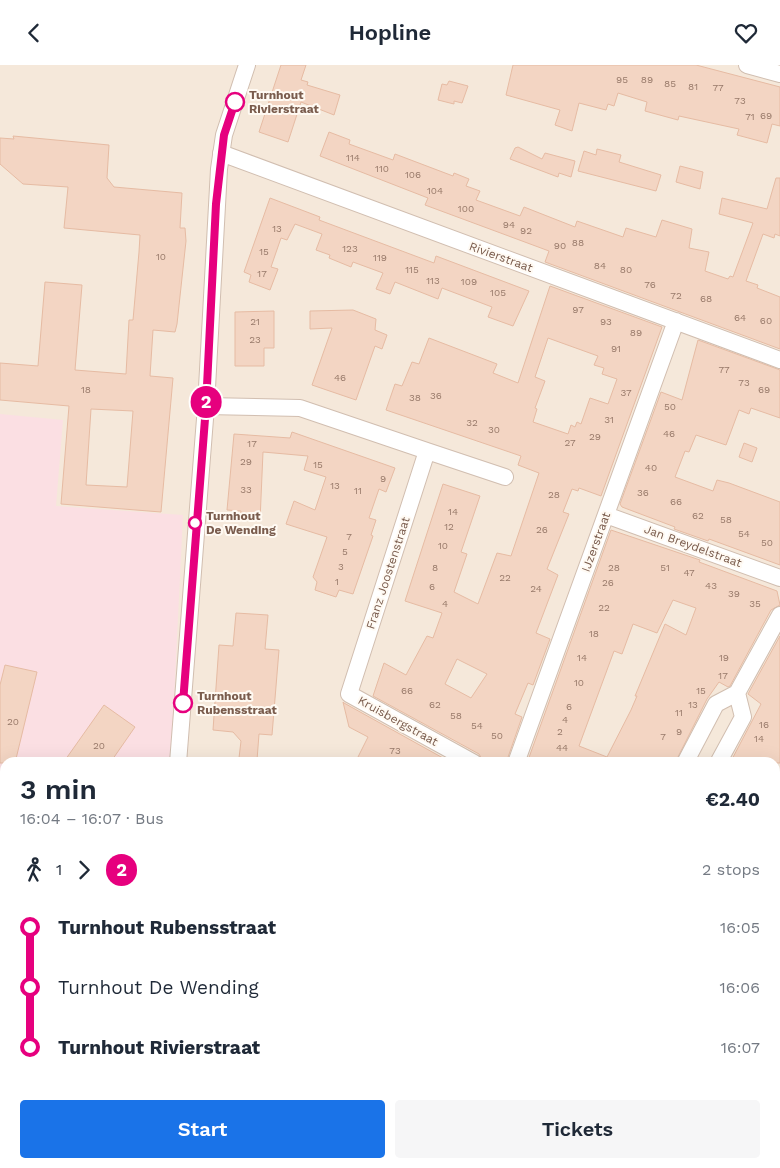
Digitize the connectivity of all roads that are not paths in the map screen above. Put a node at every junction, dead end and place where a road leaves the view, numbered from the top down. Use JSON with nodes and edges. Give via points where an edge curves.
{"nodes":[{"id":1,"x":247,"y":65,"type":"edge"},
{"id":2,"x":747,"y":65,"type":"edge"},
{"id":3,"x":780,"y":74,"type":"edge"},
{"id":4,"x":221,"y":153,"type":"junction"},
{"id":5,"x":676,"y":321,"type":"junction"},
{"id":6,"x":780,"y":360,"type":"edge"},
{"id":7,"x":206,"y":406,"type":"junction"},
{"id":8,"x":427,"y":451,"type":"junction"},
{"id":9,"x":505,"y":477,"type":"dead end"},
{"id":10,"x":606,"y":515,"type":"junction"},
{"id":11,"x":780,"y":578,"type":"edge"},
{"id":12,"x":780,"y":615,"type":"edge"},
{"id":13,"x":737,"y":693,"type":"junction"},
{"id":14,"x":348,"y":694,"type":"joint"},
{"id":15,"x":178,"y":757,"type":"edge"},
{"id":16,"x":463,"y":757,"type":"edge"},
{"id":17,"x":518,"y":757,"type":"edge"},
{"id":18,"x":688,"y":757,"type":"edge"},
{"id":19,"x":721,"y":757,"type":"edge"}],
"edges":[{"from":1,"to":4,"type":"street"},
{"from":2,"to":3,"type":"street"},
{"from":4,"to":5,"type":"street","name":"Rivierstraat"},
{"from":4,"to":7,"type":"street"},
{"from":5,"to":6,"type":"street","name":"Rivierstraat"},
{"from":5,"to":10,"type":"street","name":"IJzerstraat"},
{"from":7,"to":8,"type":"street","via":[[300,408]]},
{"from":7,"to":15,"type":"street"},
{"from":8,"to":9,"type":"street"},
{"from":8,"to":14,"type":"street","name":"Franz Joostenstraat"},
{"from":10,"to":11,"type":"street","name":"Jan Breydelstraat"},
{"from":10,"to":17,"type":"street","name":"IJzerstraat"},
{"from":12,"to":13,"type":"street"},
{"from":13,"to":18,"type":"street","via":[[716,704]]},
{"from":13,"to":19,"type":"street","via":[[743,717]]},
{"from":14,"to":16,"type":"street","name":"Kruisbergstraat"}]}
